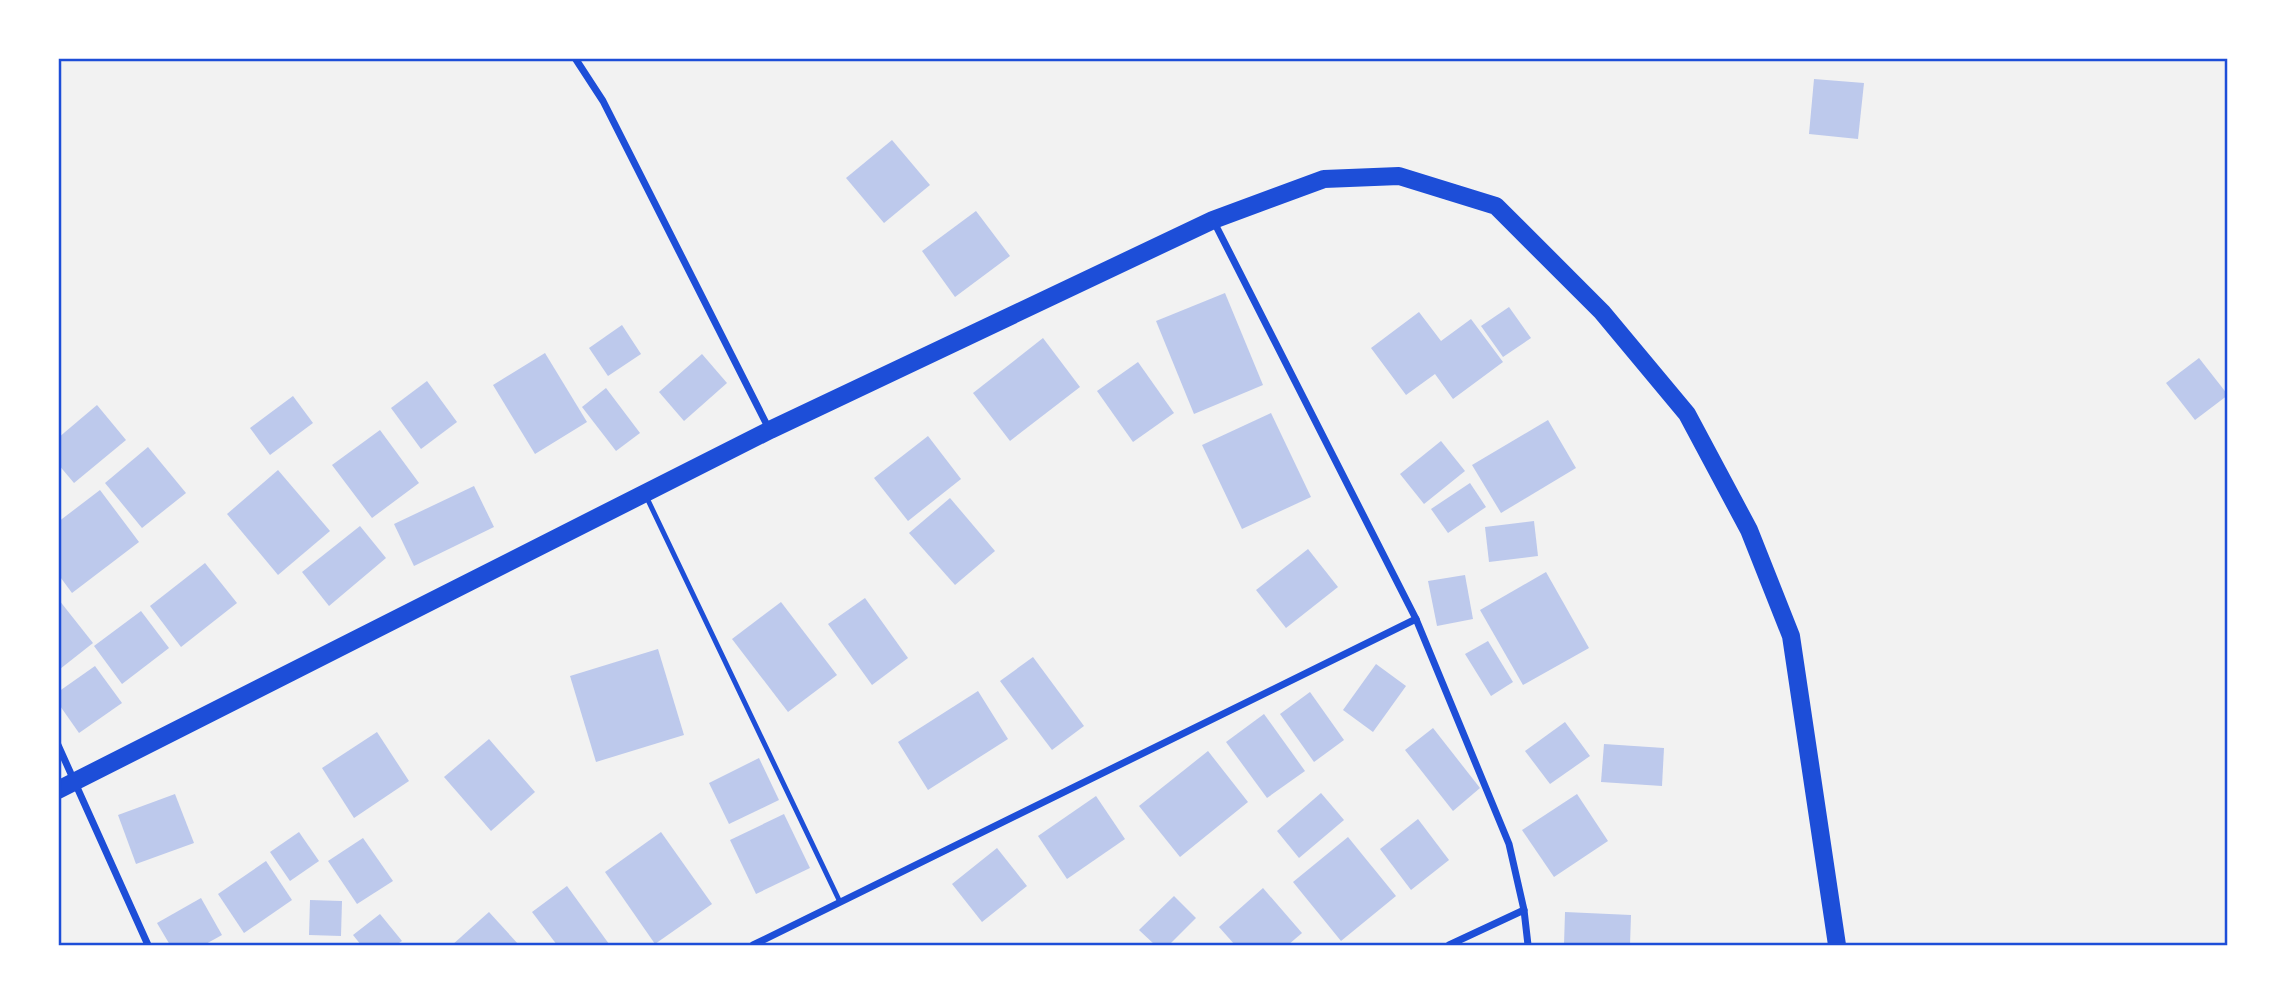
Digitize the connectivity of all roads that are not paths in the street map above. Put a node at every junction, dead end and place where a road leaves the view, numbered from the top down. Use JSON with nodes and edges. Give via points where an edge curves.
{"nodes":[{"id":1,"x":575,"y":58,"type":"edge"},
{"id":2,"x":1213,"y":219,"type":"junction"},
{"id":3,"x":770,"y":430,"type":"junction"},
{"id":4,"x":644,"y":494,"type":"junction"},
{"id":5,"x":1416,"y":619,"type":"junction"},
{"id":6,"x":58,"y":745,"type":"edge"},
{"id":7,"x":75,"y":780,"type":"junction"},
{"id":8,"x":58,"y":790,"type":"edge"},
{"id":9,"x":841,"y":902,"type":"junction"},
{"id":10,"x":1524,"y":910,"type":"junction"},
{"id":11,"x":148,"y":945,"type":"edge"},
{"id":12,"x":753,"y":945,"type":"edge"},
{"id":13,"x":1449,"y":945,"type":"edge"},
{"id":14,"x":1528,"y":945,"type":"edge"},
{"id":15,"x":1837,"y":945,"type":"edge"}],
"edges":[{"from":1,"to":3,"type":"street","via":[[603,101]]},
{"from":2,"to":3,"type":"main road"},
{"from":2,"to":5,"type":"street"},
{"from":2,"to":15,"type":"main road","via":[[1324,179],[1399,176],[1496,206],[1602,313],[1687,414],[1749,530],[1791,636]]},
{"from":3,"to":4,"type":"main road"},
{"from":4,"to":7,"type":"main road"},
{"from":4,"to":9,"type":"lane"},
{"from":5,"to":9,"type":"street"},
{"from":5,"to":10,"type":"street","via":[[1509,844]]},
{"from":6,"to":7,"type":"street"},
{"from":7,"to":8,"type":"main road"},
{"from":7,"to":11,"type":"street"},
{"from":9,"to":12,"type":"street"},
{"from":10,"to":13,"type":"street"},
{"from":10,"to":14,"type":"street"}]}
